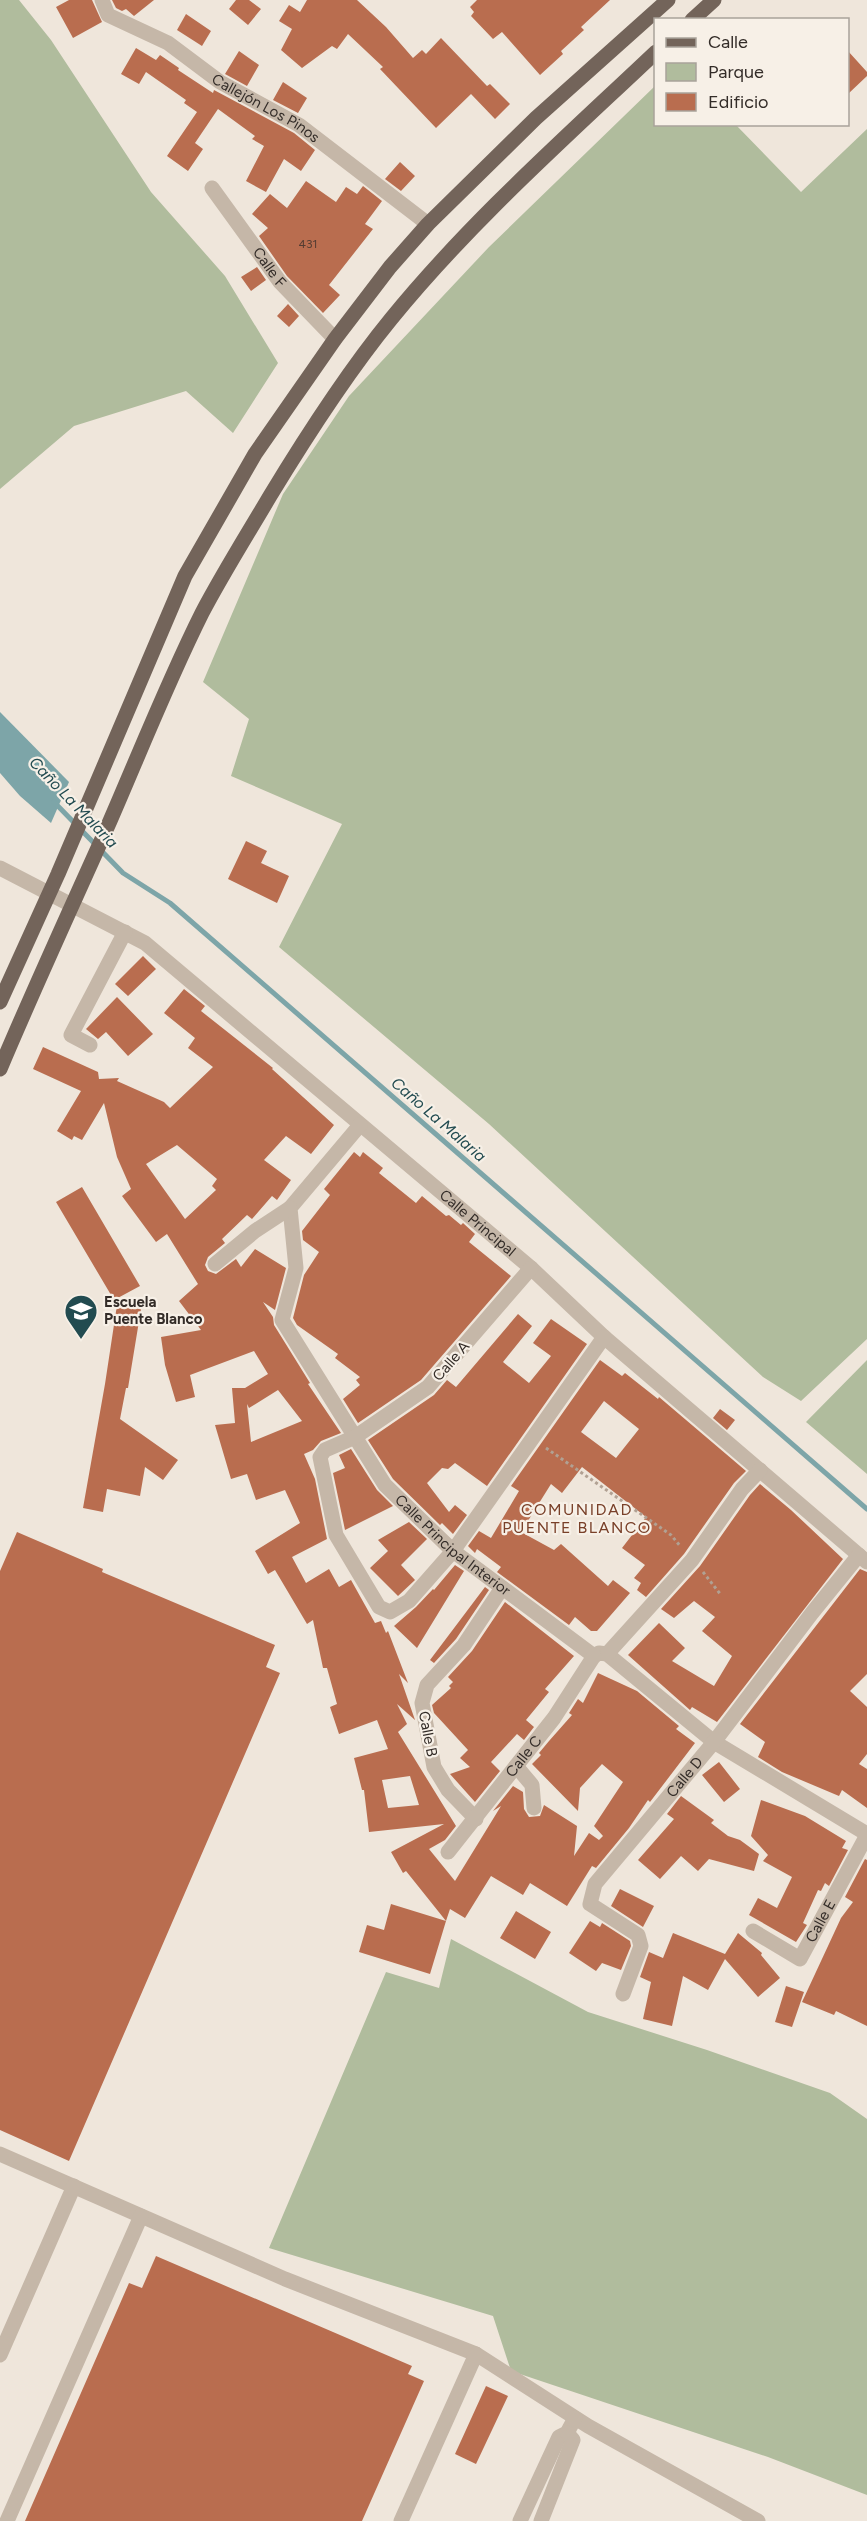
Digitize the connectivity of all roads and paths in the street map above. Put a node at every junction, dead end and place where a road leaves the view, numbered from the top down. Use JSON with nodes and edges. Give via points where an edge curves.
{"nodes":[{"id":1,"x":102,"y":0,"type":"edge"},
{"id":2,"x":668,"y":0,"type":"edge"},
{"id":3,"x":714,"y":0,"type":"edge"},
{"id":4,"x":694,"y":18,"type":"edge"},
{"id":5,"x":654,"y":54,"type":"edge"},
{"id":6,"x":212,"y":188,"type":"dead end"},
{"id":7,"x":428,"y":224,"type":"junction"},
{"id":8,"x":335,"y":339,"type":"junction"},
{"id":9,"x":0,"y":868,"type":"edge"},
{"id":10,"x":48,"y":893,"type":"junction"},
{"id":11,"x":72,"y":904,"type":"junction"},
{"id":12,"x":125,"y":932,"type":"junction"},
{"id":13,"x":0,"y":1002,"type":"edge"},
{"id":14,"x":90,"y":1045,"type":"dead end"},
{"id":15,"x":0,"y":1069,"type":"edge"},
{"id":16,"x":360,"y":1125,"type":"junction"},
{"id":17,"x":290,"y":1208,"type":"junction"},
{"id":18,"x":215,"y":1263,"type":"dead end"},
{"id":19,"x":531,"y":1268,"type":"junction"},
{"id":20,"x":604,"y":1337,"type":"junction"},
{"id":21,"x":355,"y":1437,"type":"junction"},
{"id":22,"x":533,"y":1438,"type":"junction"},
{"id":23,"x":760,"y":1470,"type":"junction"},
{"id":24,"x":453,"y":1551,"type":"junction"},
{"id":25,"x":863,"y":1559,"type":"edge"},
{"id":26,"x":692,"y":1560,"type":"junction"},
{"id":27,"x":502,"y":1588,"type":"junction"},
{"id":28,"x":721,"y":1595,"type":"dead end"},
{"id":29,"x":600,"y":1655,"type":"junction"},
{"id":30,"x":714,"y":1742,"type":"junction"},
{"id":31,"x":516,"y":1766,"type":"junction"},
{"id":32,"x":534,"y":1808,"type":"dead end"},
{"id":33,"x":476,"y":1819,"type":"junction"},
{"id":34,"x":867,"y":1834,"type":"edge"},
{"id":35,"x":448,"y":1852,"type":"dead end"},
{"id":36,"x":753,"y":1931,"type":"dead end"},
{"id":37,"x":623,"y":1994,"type":"dead end"},
{"id":38,"x":0,"y":2154,"type":"edge"},
{"id":39,"x":74,"y":2187,"type":"junction"},
{"id":40,"x":141,"y":2216,"type":"junction"},
{"id":41,"x":476,"y":2354,"type":"junction"},
{"id":42,"x":0,"y":2355,"type":"edge"},
{"id":43,"x":575,"y":2418,"type":"junction"},
{"id":44,"x":567,"y":2433,"type":"junction"},
{"id":45,"x":7,"y":2521,"type":"edge"},
{"id":46,"x":401,"y":2521,"type":"edge"},
{"id":47,"x":520,"y":2521,"type":"edge"},
{"id":48,"x":541,"y":2521,"type":"edge"},
{"id":49,"x":758,"y":2521,"type":"edge"}],
"edges":[{"from":1,"to":7,"type":"street","name":"Callejón Los Pinos","via":[[108,15],[168,43],[220,82],[299,125]]},
{"from":2,"to":7,"type":"main road","via":[[536,118]]},
{"from":3,"to":4,"type":"main road"},
{"from":5,"to":11,"type":"main road","via":[[450,252],[391,319],[332,399],[223,573]]},
{"from":6,"to":8,"type":"street","name":"Calle F","via":[[280,282]]},
{"from":7,"to":8,"type":"main road"},
{"from":8,"to":10,"type":"main road","via":[[255,454],[185,576]]},
{"from":9,"to":10,"type":"street","name":"Calle Principal"},
{"from":10,"to":11,"type":"street","name":"Calle Principal"},
{"from":10,"to":13,"type":"main road"},
{"from":11,"to":12,"type":"street","name":"Calle Principal"},
{"from":11,"to":15,"type":"main road"},
{"from":12,"to":14,"type":"street","via":[[71,1035]]},
{"from":12,"to":16,"type":"street","name":"Calle Principal","via":[[146,943]]},
{"from":16,"to":17,"type":"street"},
{"from":16,"to":19,"type":"street","name":"Calle Principal"},
{"from":17,"to":18,"type":"street"},
{"from":17,"to":21,"type":"street","name":"Calle Principal Interior","via":[[296,1268],[282,1320]]},
{"from":19,"to":20,"type":"street","name":"Calle Principal"},
{"from":19,"to":21,"type":"street","name":"Calle A","via":[[428,1387]]},
{"from":20,"to":22,"type":"street"},
{"from":20,"to":23,"type":"street","name":"Calle Principal"},
{"from":21,"to":24,"type":"street","name":"Calle Principal Interior","via":[[385,1485]]},
{"from":21,"to":24,"type":"street","name":"Calle A","via":[[320,1456],[336,1535],[379,1607],[390,1612],[409,1601]]},
{"from":22,"to":24,"type":"street"},
{"from":22,"to":26,"type":"path","via":[[671,1535]]},
{"from":23,"to":25,"type":"street","name":"Calle Principal"},
{"from":23,"to":26,"type":"street","name":"Calle C"},
{"from":24,"to":27,"type":"street","name":"Calle Principal Interior"},
{"from":25,"to":30,"type":"street","name":"Calle D","via":[[812,1613]]},
{"from":26,"to":28,"type":"path"},
{"from":26,"to":29,"type":"street","name":"Calle C"},
{"from":27,"to":29,"type":"street","name":"Calle Principal Interior"},
{"from":27,"to":33,"type":"street","name":"Calle B","via":[[464,1645],[427,1685],[422,1703],[434,1767],[448,1790]]},
{"from":29,"to":30,"type":"street","name":"Calle Principal Interior"},
{"from":29,"to":31,"type":"street","name":"Calle C"},
{"from":30,"to":34,"type":"street","name":"Calle Principal Interior"},
{"from":30,"to":37,"type":"street","name":"Calle D","via":[[595,1884],[590,1904],[638,1935],[641,1946]]},
{"from":31,"to":32,"type":"street","via":[[532,1785]]},
{"from":31,"to":33,"type":"street","name":"Calle C"},
{"from":33,"to":35,"type":"street","name":"Calle C"},
{"from":34,"to":36,"type":"street","name":"Calle E","via":[[800,1959]]},
{"from":38,"to":39,"type":"street"},
{"from":39,"to":40,"type":"street"},
{"from":39,"to":42,"type":"street"},
{"from":40,"to":41,"type":"street","via":[[285,2279]]},
{"from":40,"to":45,"type":"street"},
{"from":41,"to":43,"type":"street"},
{"from":41,"to":46,"type":"street"},
{"from":43,"to":44,"type":"street"},
{"from":43,"to":49,"type":"street"},
{"from":44,"to":47,"type":"street","via":[[559,2436]]},
{"from":44,"to":48,"type":"street","via":[[573,2440]]}]}
